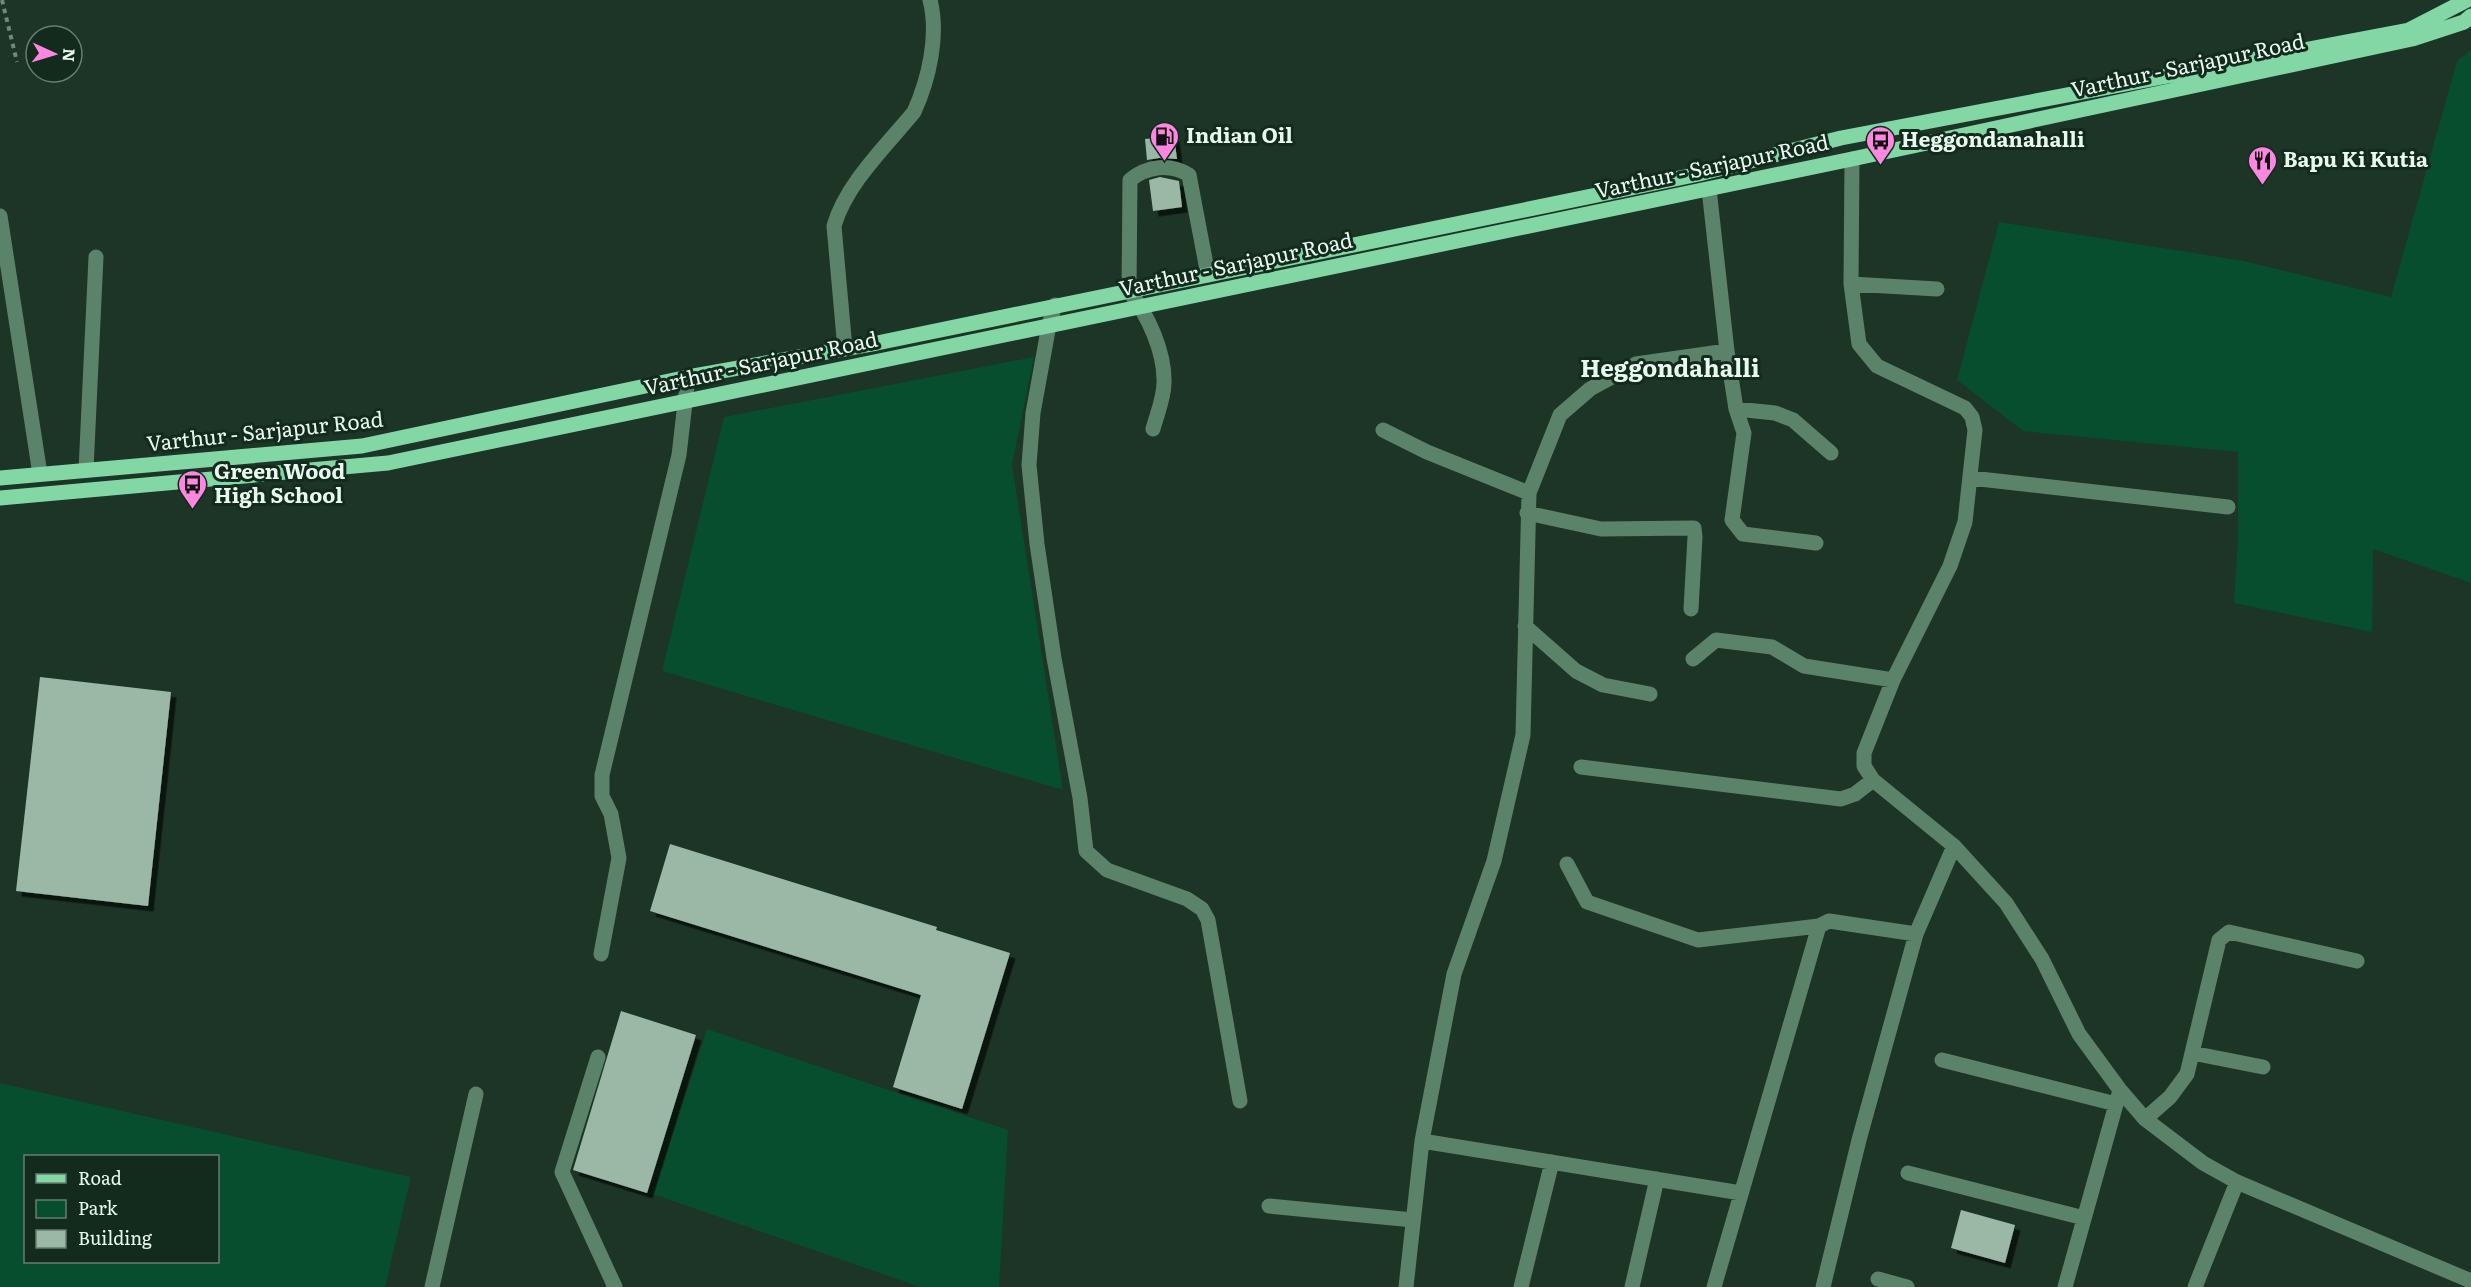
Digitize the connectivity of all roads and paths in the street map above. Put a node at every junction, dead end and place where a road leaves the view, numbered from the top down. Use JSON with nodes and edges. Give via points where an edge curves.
{"nodes":[{"id":1,"x":2,"y":0,"type":"edge"},
{"id":2,"x":930,"y":0,"type":"edge"},
{"id":3,"x":2462,"y":1,"type":"edge"},
{"id":4,"x":2471,"y":16,"type":"edge"},
{"id":5,"x":17,"y":62,"type":"dead end"},
{"id":6,"x":1852,"y":159,"type":"junction"},
{"id":7,"x":1708,"y":189,"type":"junction"},
{"id":8,"x":0,"y":216,"type":"edge"},
{"id":9,"x":96,"y":257,"type":"dead end"},
{"id":10,"x":1208,"y":275,"type":"junction"},
{"id":11,"x":1851,"y":284,"type":"junction"},
{"id":12,"x":1937,"y":289,"type":"dead end"},
{"id":13,"x":1129,"y":291,"type":"junction"},
{"id":14,"x":1055,"y":305,"type":"junction"},
{"id":15,"x":1141,"y":306,"type":"junction"},
{"id":16,"x":1049,"y":325,"type":"junction"},
{"id":17,"x":845,"y":349,"type":"junction"},
{"id":18,"x":1727,"y":351,"type":"junction"},
{"id":19,"x":687,"y":377,"type":"junction"},
{"id":20,"x":684,"y":401,"type":"junction"},
{"id":21,"x":1736,"y":409,"type":"junction"},
{"id":22,"x":1153,"y":429,"type":"dead end"},
{"id":23,"x":1383,"y":430,"type":"dead end"},
{"id":24,"x":1831,"y":453,"type":"dead end"},
{"id":25,"x":86,"y":470,"type":"junction"},
{"id":26,"x":40,"y":474,"type":"junction"},
{"id":27,"x":0,"y":478,"type":"edge"},
{"id":28,"x":1971,"y":478,"type":"junction"},
{"id":29,"x":1529,"y":493,"type":"junction"},
{"id":30,"x":0,"y":498,"type":"edge"},
{"id":31,"x":2228,"y":507,"type":"dead end"},
{"id":32,"x":1527,"y":513,"type":"junction"},
{"id":33,"x":1816,"y":543,"type":"dead end"},
{"id":34,"x":1691,"y":609,"type":"dead end"},
{"id":35,"x":1525,"y":626,"type":"junction"},
{"id":36,"x":1693,"y":659,"type":"dead end"},
{"id":37,"x":1893,"y":680,"type":"junction"},
{"id":38,"x":1650,"y":694,"type":"dead end"},
{"id":39,"x":1581,"y":767,"type":"dead end"},
{"id":40,"x":1873,"y":780,"type":"junction"},
{"id":41,"x":1954,"y":846,"type":"junction"},
{"id":42,"x":1568,"y":864,"type":"dead end"},
{"id":43,"x":1819,"y":926,"type":"junction"},
{"id":44,"x":1916,"y":934,"type":"junction"},
{"id":45,"x":601,"y":954,"type":"dead end"},
{"id":46,"x":2357,"y":961,"type":"dead end"},
{"id":47,"x":2192,"y":1053,"type":"junction"},
{"id":48,"x":598,"y":1057,"type":"dead end"},
{"id":49,"x":1942,"y":1060,"type":"dead end"},
{"id":50,"x":2263,"y":1067,"type":"dead end"},
{"id":51,"x":476,"y":1094,"type":"dead end"},
{"id":52,"x":2118,"y":1097,"type":"junction"},
{"id":53,"x":1240,"y":1101,"type":"dead end"},
{"id":54,"x":2145,"y":1119,"type":"junction"},
{"id":55,"x":1422,"y":1141,"type":"junction"},
{"id":56,"x":1552,"y":1162,"type":"junction"},
{"id":57,"x":1908,"y":1173,"type":"dead end"},
{"id":58,"x":1657,"y":1179,"type":"junction"},
{"id":59,"x":2237,"y":1182,"type":"junction"},
{"id":60,"x":1741,"y":1193,"type":"junction"},
{"id":61,"x":1269,"y":1206,"type":"dead end"},
{"id":62,"x":2084,"y":1218,"type":"junction"},
{"id":63,"x":1413,"y":1220,"type":"junction"},
{"id":64,"x":1878,"y":1279,"type":"dead end"},
{"id":65,"x":2471,"y":1281,"type":"edge"},
{"id":66,"x":432,"y":1287,"type":"edge"},
{"id":67,"x":615,"y":1287,"type":"edge"},
{"id":68,"x":1406,"y":1287,"type":"edge"},
{"id":69,"x":1521,"y":1287,"type":"edge"},
{"id":70,"x":1632,"y":1287,"type":"edge"},
{"id":71,"x":1714,"y":1287,"type":"edge"},
{"id":72,"x":1823,"y":1287,"type":"edge"},
{"id":73,"x":1907,"y":1287,"type":"edge"},
{"id":74,"x":2065,"y":1287,"type":"edge"},
{"id":75,"x":2195,"y":1287,"type":"edge"}],
"edges":[{"from":1,"to":5,"type":"path"},
{"from":2,"to":17,"type":"street","via":[[935,17],[933,44],[921,98],[849,192],[834,226]]},
{"from":3,"to":10,"type":"main road","name":"Varthur - Sarjapur Road","via":[[2409,30],[1841,138],[1699,174]]},
{"from":4,"to":6,"type":"main road","name":"Varthur - Sarjapur Road","via":[[2464,22],[2412,39]]},
{"from":6,"to":7,"type":"main road","name":"Varthur - Sarjapur Road"},
{"from":6,"to":11,"type":"street"},
{"from":7,"to":15,"type":"main road","name":"Varthur - Sarjapur Road"},
{"from":7,"to":18,"type":"street"},
{"from":8,"to":26,"type":"street"},
{"from":9,"to":25,"type":"street"},
{"from":10,"to":13,"type":"main road","name":"Varthur - Sarjapur Road"},
{"from":10,"to":13,"type":"street","via":[[1189,175],[1178,168],[1141,171],[1130,180]]},
{"from":11,"to":12,"type":"street"},
{"from":11,"to":28,"type":"street","via":[[1858,344],[1877,366],[1965,408],[1972,417],[1975,430]]},
{"from":13,"to":14,"type":"main road","name":"Varthur - Sarjapur Road"},
{"from":13,"to":15,"type":"street"},
{"from":14,"to":16,"type":"street"},
{"from":14,"to":17,"type":"main road","name":"Varthur - Sarjapur Road"},
{"from":15,"to":16,"type":"main road","name":"Varthur - Sarjapur Road"},
{"from":15,"to":22,"type":"street","via":[[1163,361],[1164,385]]},
{"from":16,"to":20,"type":"main road","name":"Varthur - Sarjapur Road"},
{"from":16,"to":53,"type":"street","via":[[1033,413],[1029,465],[1054,658],[1086,850],[1107,870],[1187,899],[1202,909],[1208,920]]},
{"from":17,"to":19,"type":"main road","name":"Varthur - Sarjapur Road"},
{"from":18,"to":21,"type":"street"},
{"from":18,"to":29,"type":"street","via":[[1636,364],[1590,389],[1560,415]]},
{"from":19,"to":20,"type":"street"},
{"from":19,"to":25,"type":"main road","name":"Varthur - Sarjapur Road","via":[[362,446]]},
{"from":20,"to":30,"type":"main road","name":"Varthur - Sarjapur Road","via":[[388,463]]},
{"from":20,"to":45,"type":"street","via":[[679,455],[603,775],[602,796],[611,814],[619,858]]},
{"from":21,"to":24,"type":"street","via":[[1775,413],[1793,420]]},
{"from":21,"to":33,"type":"street","via":[[1744,433],[1732,520],[1743,534]]},
{"from":23,"to":29,"type":"street"},
{"from":25,"to":26,"type":"main road","name":"Varthur - Sarjapur Road"},
{"from":26,"to":27,"type":"main road","name":"Varthur - Sarjapur Road"},
{"from":28,"to":31,"type":"street"},
{"from":28,"to":37,"type":"street","via":[[1965,522],[1950,566]]},
{"from":29,"to":32,"type":"street"},
{"from":32,"to":34,"type":"street","via":[[1601,529],[1694,528]]},
{"from":32,"to":35,"type":"street"},
{"from":35,"to":38,"type":"street","via":[[1576,671],[1603,685]]},
{"from":35,"to":55,"type":"street","via":[[1523,735],[1494,861],[1454,974]]},
{"from":36,"to":37,"type":"street","via":[[1716,640],[1772,647],[1804,666]]},
{"from":37,"to":40,"type":"street","via":[[1864,753],[1864,766]]},
{"from":39,"to":40,"type":"street","via":[[1841,799]]},
{"from":40,"to":41,"type":"street"},
{"from":41,"to":44,"type":"street"},
{"from":41,"to":52,"type":"street","via":[[2006,903],[2042,959],[2079,1034]]},
{"from":42,"to":43,"type":"street","via":[[1587,902],[1698,940]]},
{"from":43,"to":44,"type":"street","via":[[1829,921]]},
{"from":43,"to":60,"type":"street"},
{"from":44,"to":72,"type":"street"},
{"from":46,"to":47,"type":"street","via":[[2229,932],[2219,940]]},
{"from":47,"to":50,"type":"street"},
{"from":47,"to":54,"type":"street","via":[[2187,1074],[2170,1097]]},
{"from":48,"to":67,"type":"street","via":[[562,1172]]},
{"from":49,"to":52,"type":"street"},
{"from":51,"to":66,"type":"street"},
{"from":52,"to":54,"type":"street"},
{"from":52,"to":62,"type":"street"},
{"from":54,"to":59,"type":"street","via":[[2203,1163]]},
{"from":55,"to":56,"type":"street"},
{"from":55,"to":63,"type":"street"},
{"from":56,"to":58,"type":"street"},
{"from":56,"to":69,"type":"street"},
{"from":57,"to":62,"type":"street"},
{"from":58,"to":60,"type":"street"},
{"from":58,"to":70,"type":"street"},
{"from":59,"to":65,"type":"street"},
{"from":59,"to":75,"type":"street"},
{"from":60,"to":71,"type":"street"},
{"from":61,"to":63,"type":"street"},
{"from":62,"to":74,"type":"street"},
{"from":63,"to":68,"type":"street"},
{"from":64,"to":73,"type":"street"}]}
